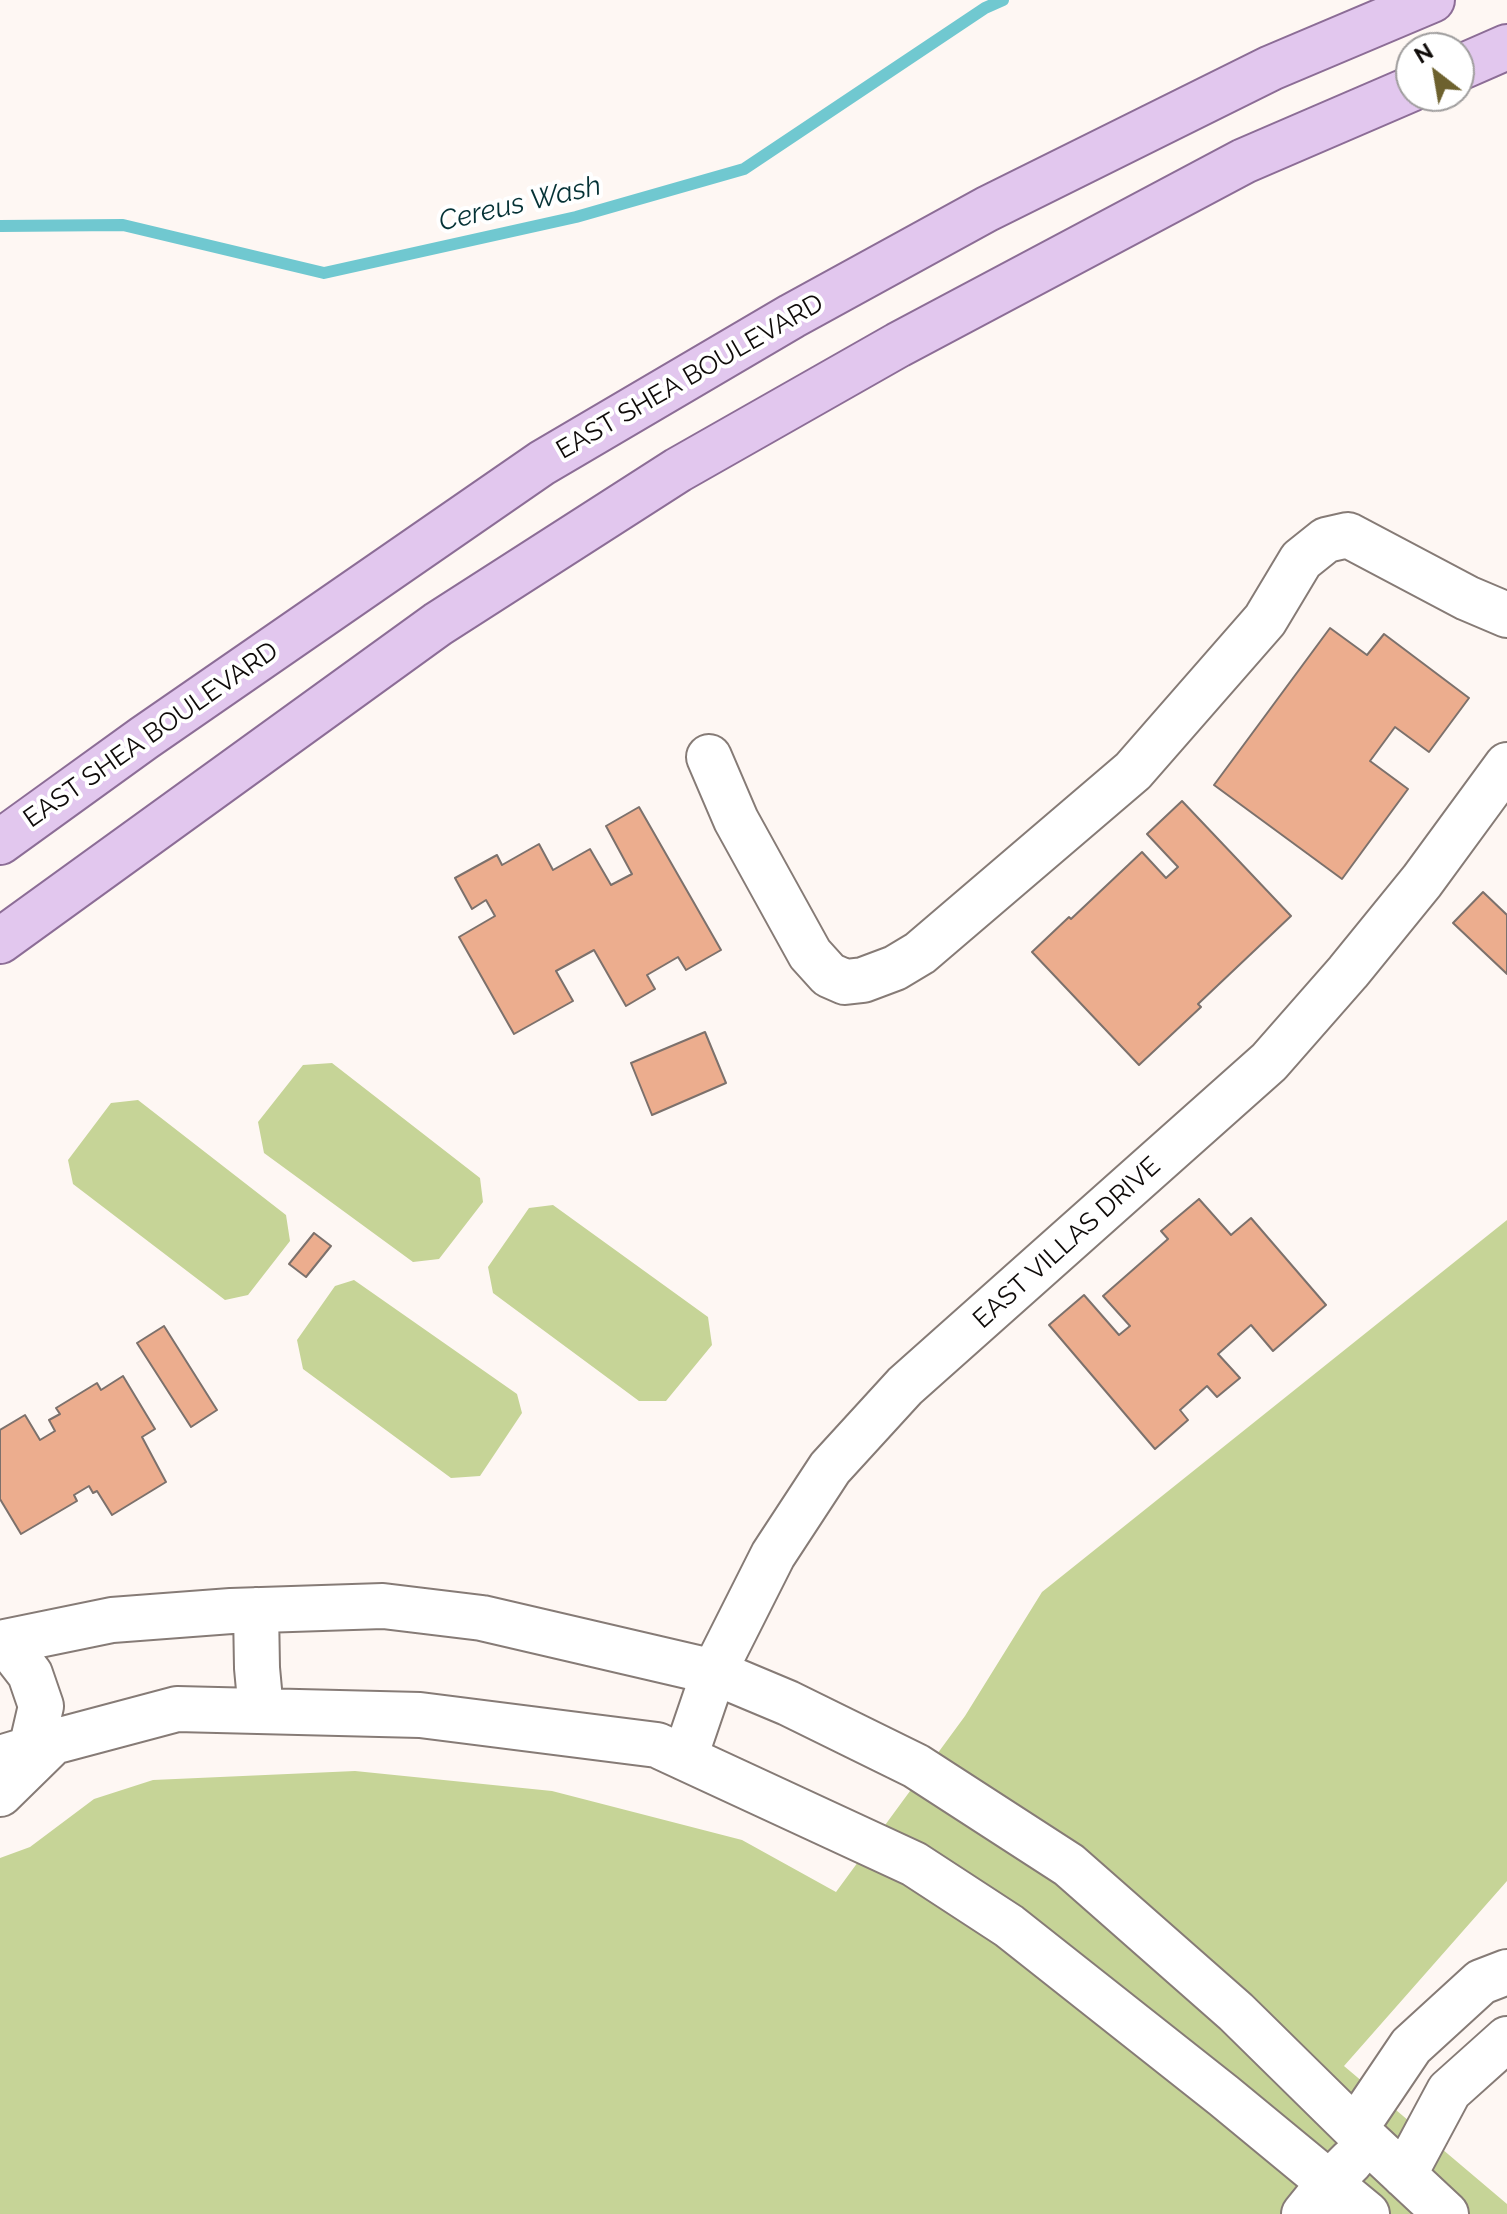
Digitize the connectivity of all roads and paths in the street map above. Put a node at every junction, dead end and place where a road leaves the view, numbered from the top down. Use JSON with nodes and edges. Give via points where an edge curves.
{"nodes":[{"id":1,"x":1432,"y":0,"type":"edge"},
{"id":2,"x":1507,"y":47,"type":"edge"},
{"id":3,"x":1475,"y":61,"type":"edge"},
{"id":4,"x":1395,"y":96,"type":"edge"},
{"id":5,"x":1507,"y":615,"type":"edge"},
{"id":6,"x":709,"y":757,"type":"dead end"},
{"id":7,"x":1507,"y":765,"type":"edge"},
{"id":8,"x":0,"y":842,"type":"edge"},
{"id":9,"x":0,"y":941,"type":"edge"},
{"id":10,"x":256,"y":1610,"type":"junction"},
{"id":11,"x":8,"y":1639,"type":"edge"},
{"id":12,"x":714,"y":1672,"type":"junction"},
{"id":13,"x":261,"y":1711,"type":"junction"},
{"id":14,"x":28,"y":1750,"type":"edge"},
{"id":15,"x":685,"y":1757,"type":"junction"},
{"id":16,"x":0,"y":1794,"type":"edge"},
{"id":17,"x":1507,"y":1972,"type":"edge"},
{"id":18,"x":1507,"y":2039,"type":"edge"},
{"id":19,"x":1362,"y":2136,"type":"junction"},
{"id":20,"x":1404,"y":2175,"type":"junction"},
{"id":21,"x":1317,"y":2198,"type":"edge"},
{"id":22,"x":1367,"y":2214,"type":"edge"},
{"id":23,"x":1446,"y":2214,"type":"edge"}],
"edges":[{"from":1,"to":8,"type":"main road","name":"EAST SHEA BOULEVARD","via":[[1271,68],[987,209],[555,455]]},
{"from":2,"to":3,"type":"main road"},
{"from":4,"to":9,"type":"main road","via":[[1244,161],[898,345],[678,470],[438,624]]},
{"from":5,"to":6,"type":"street","via":[[1348,535],[1326,540],[1301,560],[1265,620],[1133,771],[920,953],[863,980],[845,982],[829,975],[810,954],[736,820]]},
{"from":7,"to":12,"type":"street","name":"EAST VILLAS DRIVE","via":[[1422,881],[1269,1062],[905,1386],[830,1468],[773,1555]]},
{"from":10,"to":11,"type":"street","via":[[112,1620]]},
{"from":10,"to":12,"type":"street","via":[[383,1606],[482,1618]]},
{"from":10,"to":13,"type":"street"},
{"from":11,"to":14,"type":"street","via":[[30,1674],[41,1706]]},
{"from":12,"to":15,"type":"street","name":"EAST VILLAS DRIVE"},
{"from":12,"to":19,"type":"street","via":[[916,1766],[1069,1865],[1236,2012]]},
{"from":13,"to":14,"type":"street","via":[[177,1709]]},
{"from":13,"to":15,"type":"street","via":[[420,1715],[657,1745]]},
{"from":14,"to":16,"type":"street"},
{"from":15,"to":21,"type":"street","via":[[914,1864],[1009,1926],[1102,1999]]},
{"from":17,"to":19,"type":"street","via":[[1481,1982],[1411,2046]]},
{"from":18,"to":20,"type":"street","via":[[1449,2091]]},
{"from":19,"to":20,"type":"street"},
{"from":19,"to":21,"type":"street"},
{"from":20,"to":23,"type":"street"},
{"from":21,"to":22,"type":"street"}]}
